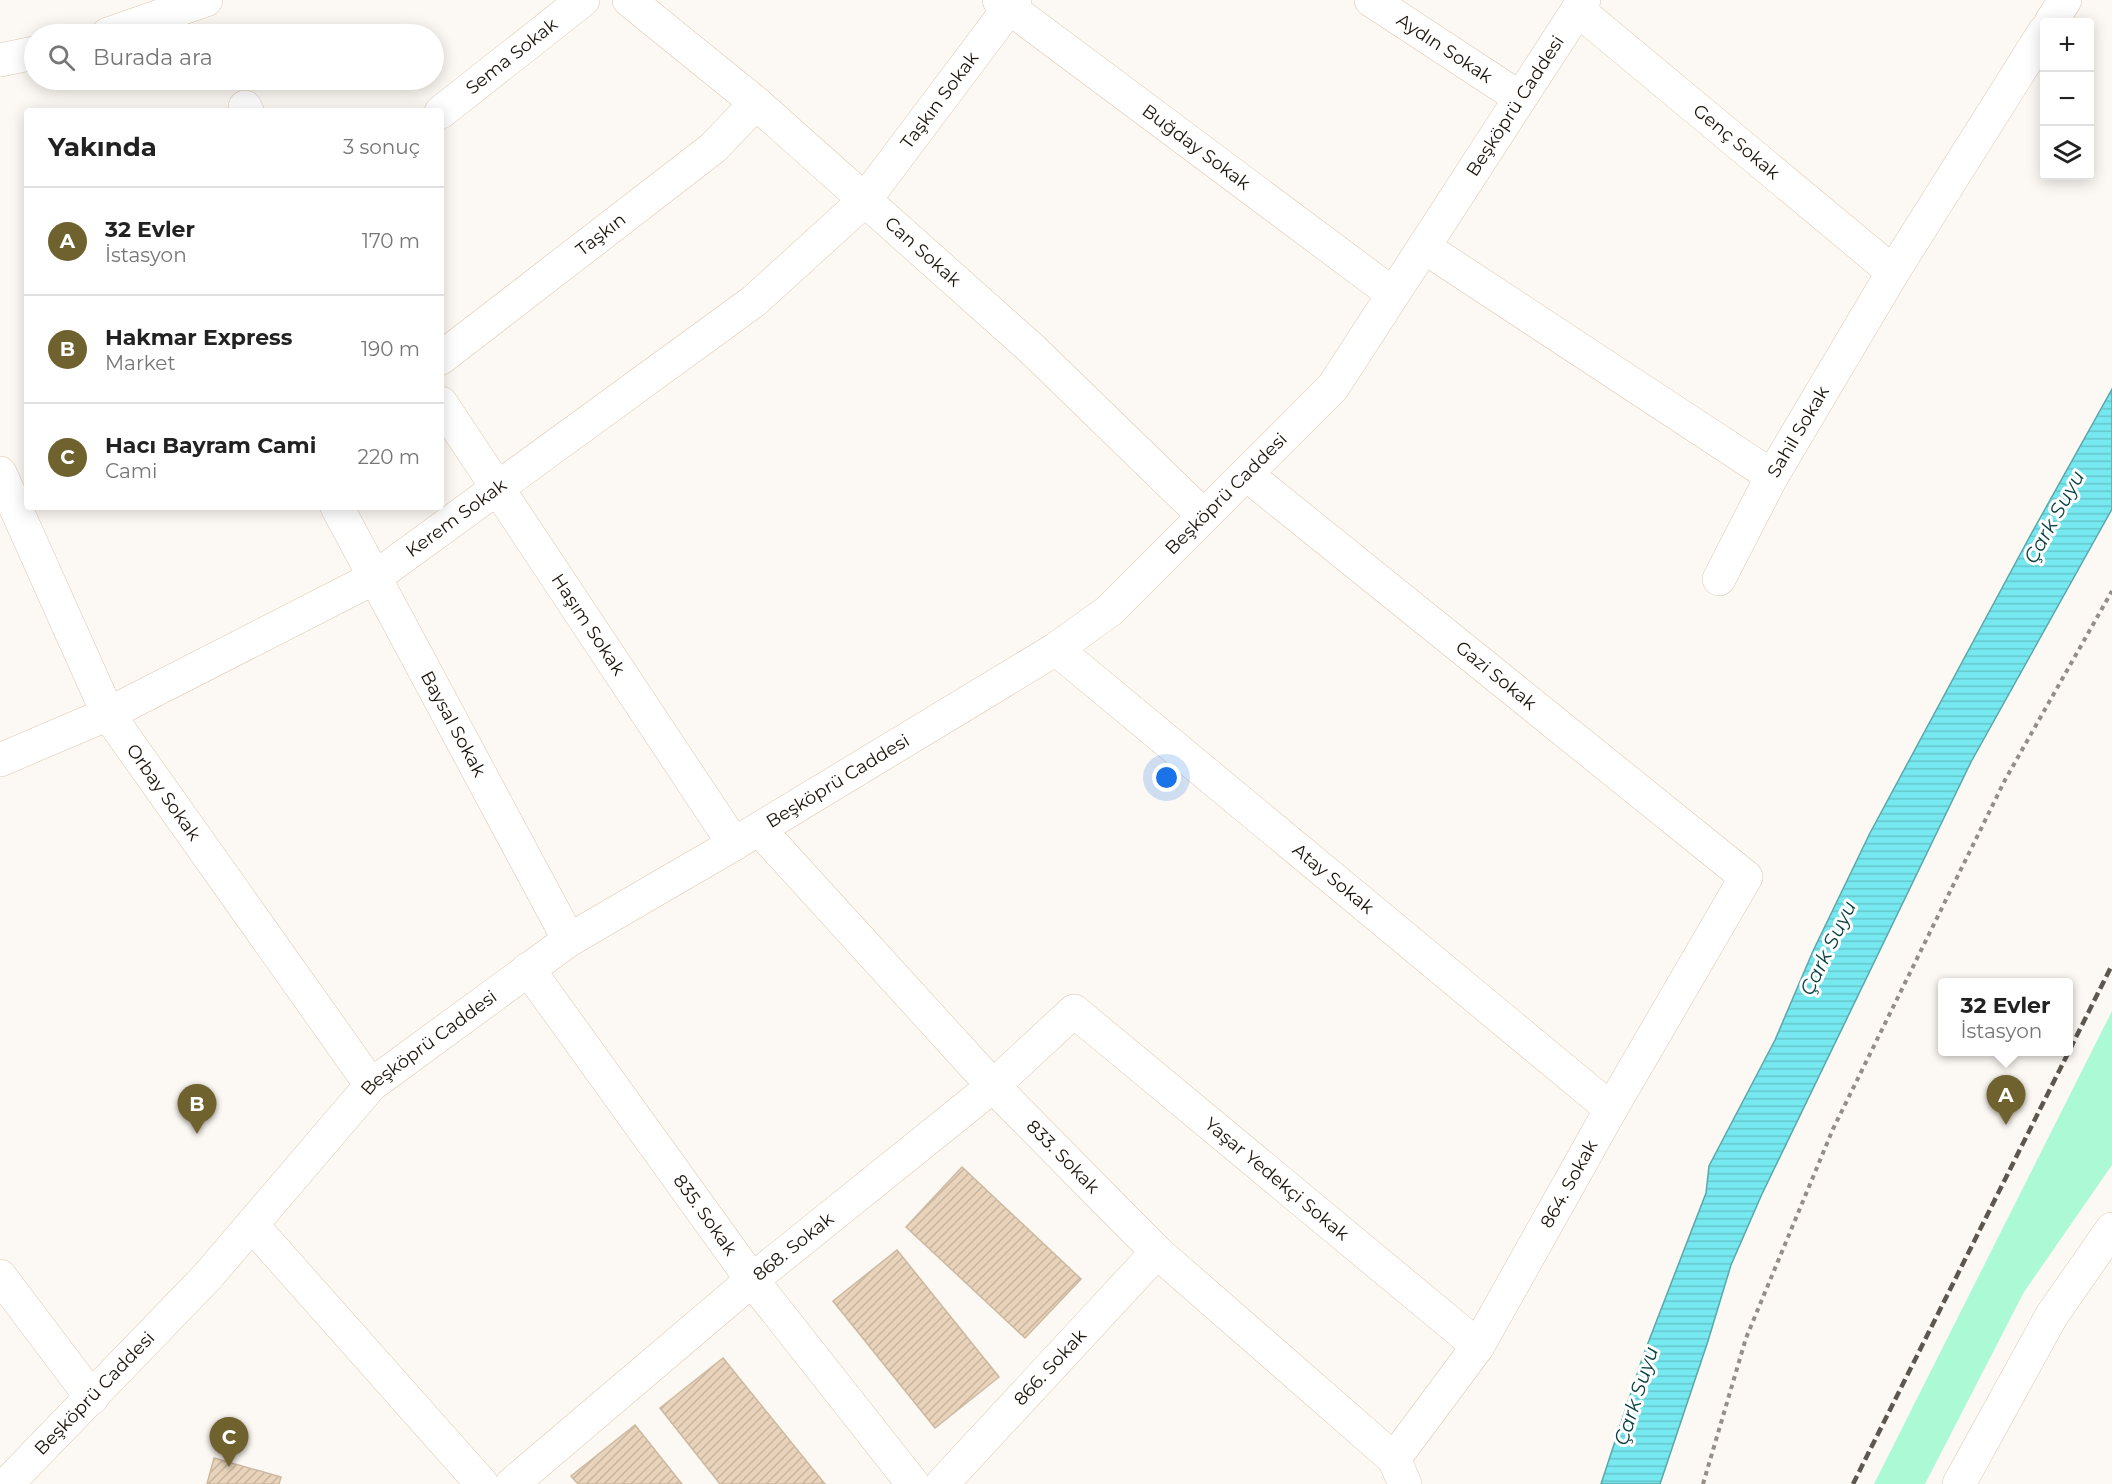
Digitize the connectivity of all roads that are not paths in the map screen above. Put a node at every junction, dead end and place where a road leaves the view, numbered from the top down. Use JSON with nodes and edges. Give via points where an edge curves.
{"nodes":[{"id":1,"x":206,"y":0,"type":"edge"},
{"id":2,"x":583,"y":0,"type":"edge"},
{"id":3,"x":630,"y":0,"type":"edge"},
{"id":4,"x":1371,"y":0,"type":"edge"},
{"id":5,"x":2065,"y":0,"type":"edge"},
{"id":6,"x":1008,"y":3,"type":"edge"},
{"id":7,"x":1581,"y":5,"type":"edge"},
{"id":8,"x":2054,"y":18,"type":"edge"},
{"id":9,"x":137,"y":24,"type":"edge"},
{"id":10,"x":2040,"y":38,"type":"edge"},
{"id":11,"x":24,"y":55,"type":"edge"},
{"id":12,"x":0,"y":60,"type":"edge"},
{"id":13,"x":1520,"y":98,"type":"junction"},
{"id":14,"x":756,"y":103,"type":"junction"},
{"id":15,"x":444,"y":110,"type":"edge"},
{"id":16,"x":864,"y":201,"type":"junction"},
{"id":17,"x":1424,"y":247,"type":"junction"},
{"id":18,"x":1893,"y":272,"type":"junction"},
{"id":19,"x":1394,"y":294,"type":"junction"},
{"id":20,"x":444,"y":356,"type":"edge"},
{"id":21,"x":444,"y":408,"type":"edge"},
{"id":22,"x":1246,"y":474,"type":"junction"},
{"id":23,"x":1772,"y":476,"type":"junction"},
{"id":24,"x":3,"y":489,"type":"edge"},
{"id":25,"x":498,"y":489,"type":"junction"},
{"id":26,"x":338,"y":510,"type":"edge"},
{"id":27,"x":1204,"y":516,"type":"junction"},
{"id":28,"x":374,"y":578,"type":"junction"},
{"id":29,"x":1719,"y":579,"type":"dead end"},
{"id":30,"x":1056,"y":649,"type":"junction"},
{"id":31,"x":108,"y":714,"type":"junction"},
{"id":32,"x":0,"y":760,"type":"edge"},
{"id":33,"x":746,"y":837,"type":"junction"},
{"id":34,"x":1746,"y":878,"type":"joint"},
{"id":35,"x":569,"y":940,"type":"junction"},
{"id":36,"x":528,"y":969,"type":"junction"},
{"id":37,"x":1074,"y":1011,"type":"joint"},
{"id":38,"x":371,"y":1085,"type":"junction"},
{"id":39,"x":993,"y":1086,"type":"junction"},
{"id":40,"x":1611,"y":1109,"type":"junction"},
{"id":41,"x":252,"y":1225,"type":"junction"},
{"id":42,"x":2112,"y":1229,"type":"edge"},
{"id":43,"x":1157,"y":1252,"type":"junction"},
{"id":44,"x":0,"y":1276,"type":"edge"},
{"id":45,"x":752,"y":1280,"type":"junction"},
{"id":46,"x":1478,"y":1346,"type":"junction"},
{"id":47,"x":92,"y":1398,"type":"junction"},
{"id":48,"x":1400,"y":1471,"type":"edge"},
{"id":49,"x":20,"y":1480,"type":"edge"},
{"id":50,"x":482,"y":1484,"type":"edge"},
{"id":51,"x":512,"y":1484,"type":"edge"},
{"id":52,"x":913,"y":1484,"type":"edge"},
{"id":53,"x":942,"y":1484,"type":"edge"},
{"id":54,"x":1959,"y":1484,"type":"edge"}],
"edges":[{"from":1,"to":9,"type":"street"},
{"from":2,"to":15,"type":"street","name":"Sema Sokak"},
{"from":3,"to":14,"type":"street","name":"Can Sokak"},
{"from":4,"to":13,"type":"street","name":"Aydın Sokak"},
{"from":5,"to":8,"type":"street"},
{"from":6,"to":16,"type":"street","name":"Taşkın Sokak"},
{"from":6,"to":19,"type":"street","name":"Buğday Sokak"},
{"from":7,"to":13,"type":"street","name":"Beşköprü Caddesi"},
{"from":7,"to":18,"type":"street","name":"Genç Sokak"},
{"from":10,"to":18,"type":"street","name":"Sahil Sokak"},
{"from":11,"to":12,"type":"street"},
{"from":13,"to":17,"type":"street","name":"Beşköprü Caddesi"},
{"from":14,"to":16,"type":"street","name":"Can Sokak"},
{"from":14,"to":20,"type":"street","name":"Taşkın","via":[[713,148]]},
{"from":16,"to":25,"type":"street","name":"Kerem Sokak","via":[[754,301]]},
{"from":16,"to":27,"type":"street","name":"Can Sokak","via":[[1032,349]]},
{"from":17,"to":19,"type":"street","name":"Beşköprü Caddesi"},
{"from":17,"to":23,"type":"street","name":"Sahil Sokak"},
{"from":18,"to":23,"type":"street","name":"Sahil Sokak"},
{"from":19,"to":22,"type":"street","name":"Beşköprü Caddesi","via":[[1333,387]]},
{"from":21,"to":25,"type":"street","name":"Haşım Sokak"},
{"from":22,"to":27,"type":"street","name":"Beşköprü Caddesi"},
{"from":22,"to":34,"type":"street","name":"Gazi Sokak"},
{"from":23,"to":29,"type":"street"},
{"from":24,"to":31,"type":"street","name":"Orbay Sokak"},
{"from":25,"to":28,"type":"street","name":"Kerem Sokak"},
{"from":25,"to":33,"type":"street","name":"Haşım Sokak"},
{"from":26,"to":28,"type":"street","name":"Baysal Sokak"},
{"from":27,"to":30,"type":"street","name":"Beşköprü Caddesi","via":[[1109,611]]},
{"from":28,"to":31,"type":"street","name":"Kerem Sokak"},
{"from":28,"to":35,"type":"street","name":"Baysal Sokak"},
{"from":30,"to":33,"type":"street","name":"Beşköprü Caddesi"},
{"from":30,"to":40,"type":"street","name":"Atay Sokak"},
{"from":31,"to":32,"type":"street","name":"Kerem Sokak"},
{"from":31,"to":38,"type":"street","name":"Orbay Sokak"},
{"from":33,"to":35,"type":"street","name":"Beşköprü Caddesi"},
{"from":33,"to":39,"type":"street","name":"833. Sokak"},
{"from":34,"to":40,"type":"street","name":"864. Sokak"},
{"from":35,"to":36,"type":"street","name":"Beşköprü Caddesi"},
{"from":36,"to":38,"type":"street","name":"Beşköprü Caddesi"},
{"from":36,"to":45,"type":"street","name":"835. Sokak"},
{"from":37,"to":39,"type":"street","name":"868. Sokak"},
{"from":37,"to":46,"type":"street","name":"Yaşar Yedekçi Sokak"},
{"from":38,"to":41,"type":"street","name":"Beşköprü Caddesi"},
{"from":39,"to":43,"type":"street","name":"833. Sokak"},
{"from":39,"to":45,"type":"street","name":"868. Sokak"},
{"from":40,"to":46,"type":"street","name":"864. Sokak"},
{"from":41,"to":47,"type":"street","name":"Beşköprü Caddesi"},
{"from":41,"to":50,"type":"street"},
{"from":42,"to":54,"type":"street","via":[[2052,1315]]},
{"from":43,"to":48,"type":"street","name":"833. Sokak"},
{"from":43,"to":53,"type":"street","name":"866. Sokak"},
{"from":44,"to":47,"type":"street"},
{"from":45,"to":51,"type":"street","name":"868. Sokak"},
{"from":45,"to":52,"type":"street","name":"835. Sokak"},
{"from":46,"to":48,"type":"street","name":"864. Sokak"},
{"from":47,"to":49,"type":"street","name":"Beşköprü Caddesi"}]}
